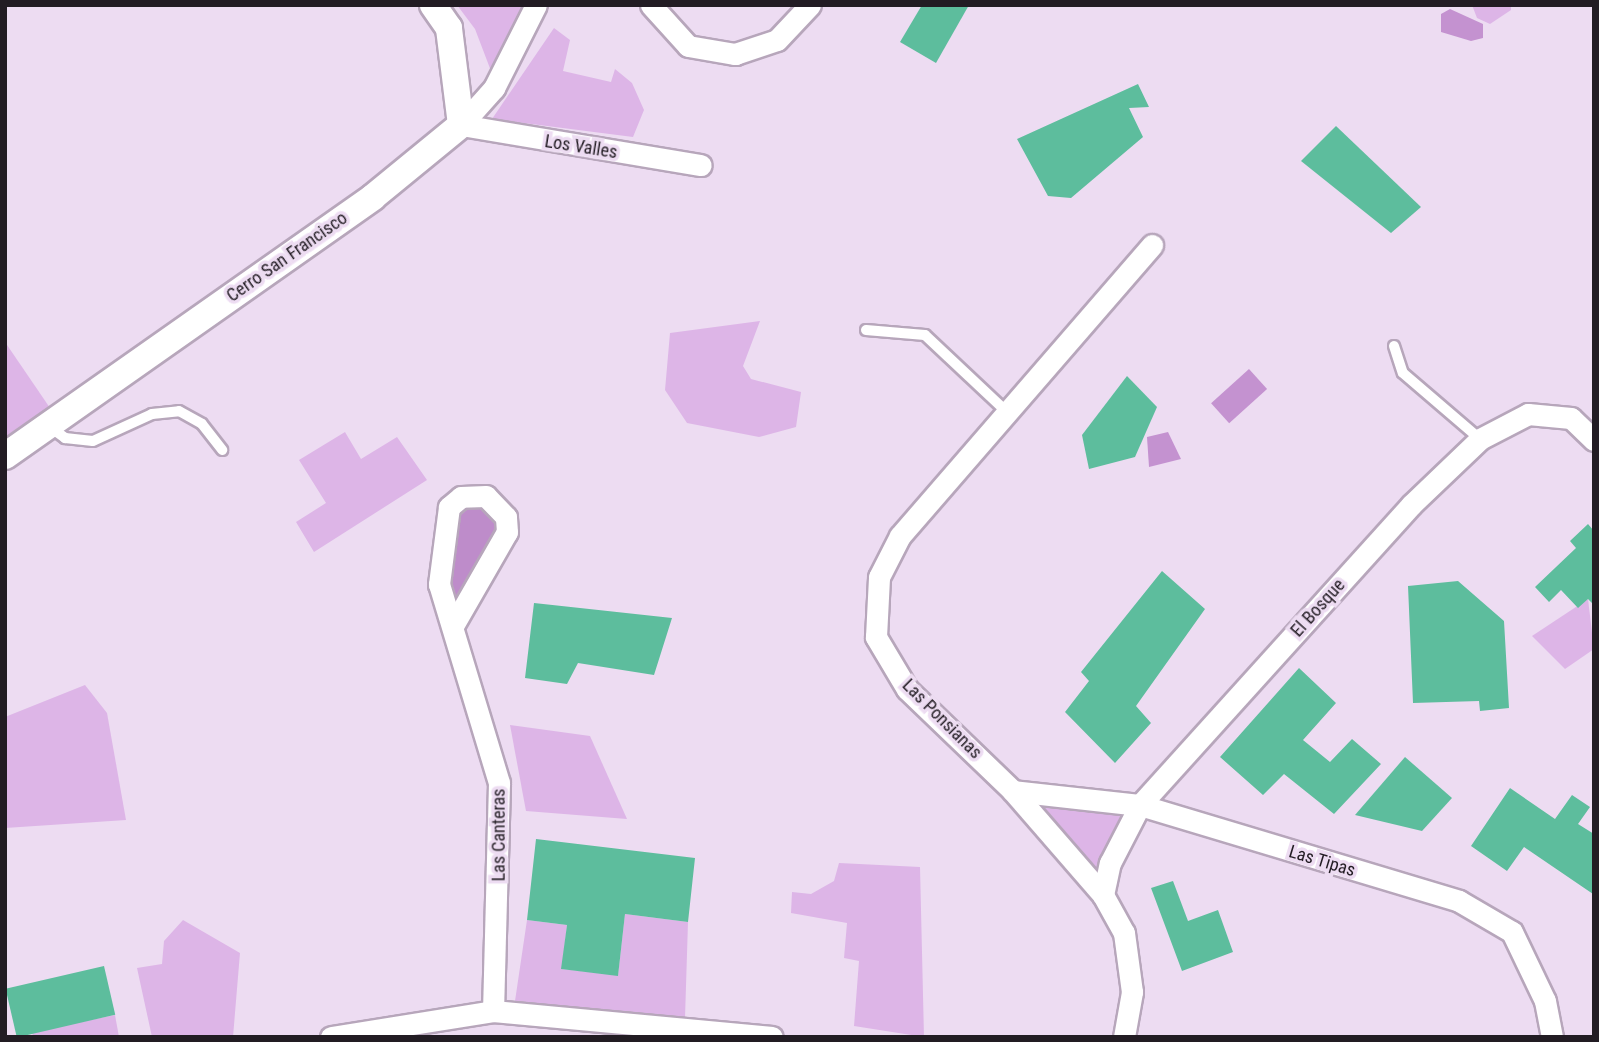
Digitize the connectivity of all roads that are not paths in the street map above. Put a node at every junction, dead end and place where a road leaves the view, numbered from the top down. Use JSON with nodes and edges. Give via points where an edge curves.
{"nodes":[{"id":1,"x":433,"y":5,"type":"edge"},
{"id":2,"x":536,"y":5,"type":"edge"},
{"id":3,"x":651,"y":5,"type":"edge"},
{"id":4,"x":810,"y":5,"type":"edge"},
{"id":5,"x":461,"y":125,"type":"junction"},
{"id":6,"x":701,"y":165,"type":"dead end"},
{"id":7,"x":1152,"y":245,"type":"dead end"},
{"id":8,"x":866,"y":330,"type":"dead end"},
{"id":9,"x":1394,"y":346,"type":"dead end"},
{"id":10,"x":1005,"y":410,"type":"junction"},
{"id":11,"x":48,"y":425,"type":"junction"},
{"id":12,"x":1480,"y":439,"type":"junction"},
{"id":13,"x":1594,"y":440,"type":"edge"},
{"id":14,"x":222,"y":450,"type":"dead end"},
{"id":15,"x":5,"y":456,"type":"edge"},
{"id":16,"x":454,"y":624,"type":"junction"},
{"id":17,"x":1013,"y":791,"type":"junction"},
{"id":18,"x":1140,"y":805,"type":"junction"},
{"id":19,"x":1103,"y":895,"type":"junction"},
{"id":20,"x":493,"y":1011,"type":"junction"},
{"id":21,"x":331,"y":1037,"type":"edge"},
{"id":22,"x":772,"y":1037,"type":"edge"},
{"id":23,"x":1124,"y":1037,"type":"edge"},
{"id":24,"x":1552,"y":1037,"type":"edge"}],
"edges":[{"from":1,"to":5,"type":"street","via":[[449,28]]},
{"from":2,"to":5,"type":"street","via":[[494,88]]},
{"from":3,"to":4,"type":"street","via":[[688,46],[735,54],[777,40]]},
{"from":5,"to":6,"type":"street","name":"Los Valles"},
{"from":5,"to":11,"type":"street","name":"Cerro San Francisco","via":[[373,197]]},
{"from":7,"to":10,"type":"street","name":"Las Ponsianas"},
{"from":8,"to":10,"type":"lane","via":[[925,335]]},
{"from":9,"to":12,"type":"lane","via":[[1403,373]]},
{"from":10,"to":17,"type":"street","name":"Las Ponsianas","via":[[900,536],[879,577],[876,637],[907,689]]},
{"from":11,"to":14,"type":"lane","via":[[65,438],[93,441],[152,414],[179,411],[202,424]]},
{"from":11,"to":15,"type":"street","name":"Cerro San Francisco"},
{"from":12,"to":13,"type":"street","name":"El Bosque","via":[[1528,414],[1571,418]]},
{"from":12,"to":18,"type":"street","name":"El Bosque","via":[[1411,505]]},
{"from":16,"to":16,"type":"street","name":"Las Canteras","via":[[507,532],[506,517],[486,496],[461,497],[444,521],[439,584]]},
{"from":16,"to":20,"type":"street","name":"Las Canteras","via":[[499,783]]},
{"from":17,"to":18,"type":"street","name":"Las Tipas"},
{"from":17,"to":19,"type":"street","name":"Las Ponsianas"},
{"from":18,"to":19,"type":"street","name":"El Bosque","via":[[1110,863]]},
{"from":18,"to":24,"type":"street","name":"Las Tipas","via":[[1459,901],[1512,932],[1545,1001]]},
{"from":19,"to":23,"type":"street","name":"Las Ponsianas","via":[[1125,945],[1132,992]]},
{"from":20,"to":21,"type":"street"},
{"from":20,"to":22,"type":"street"}]}
